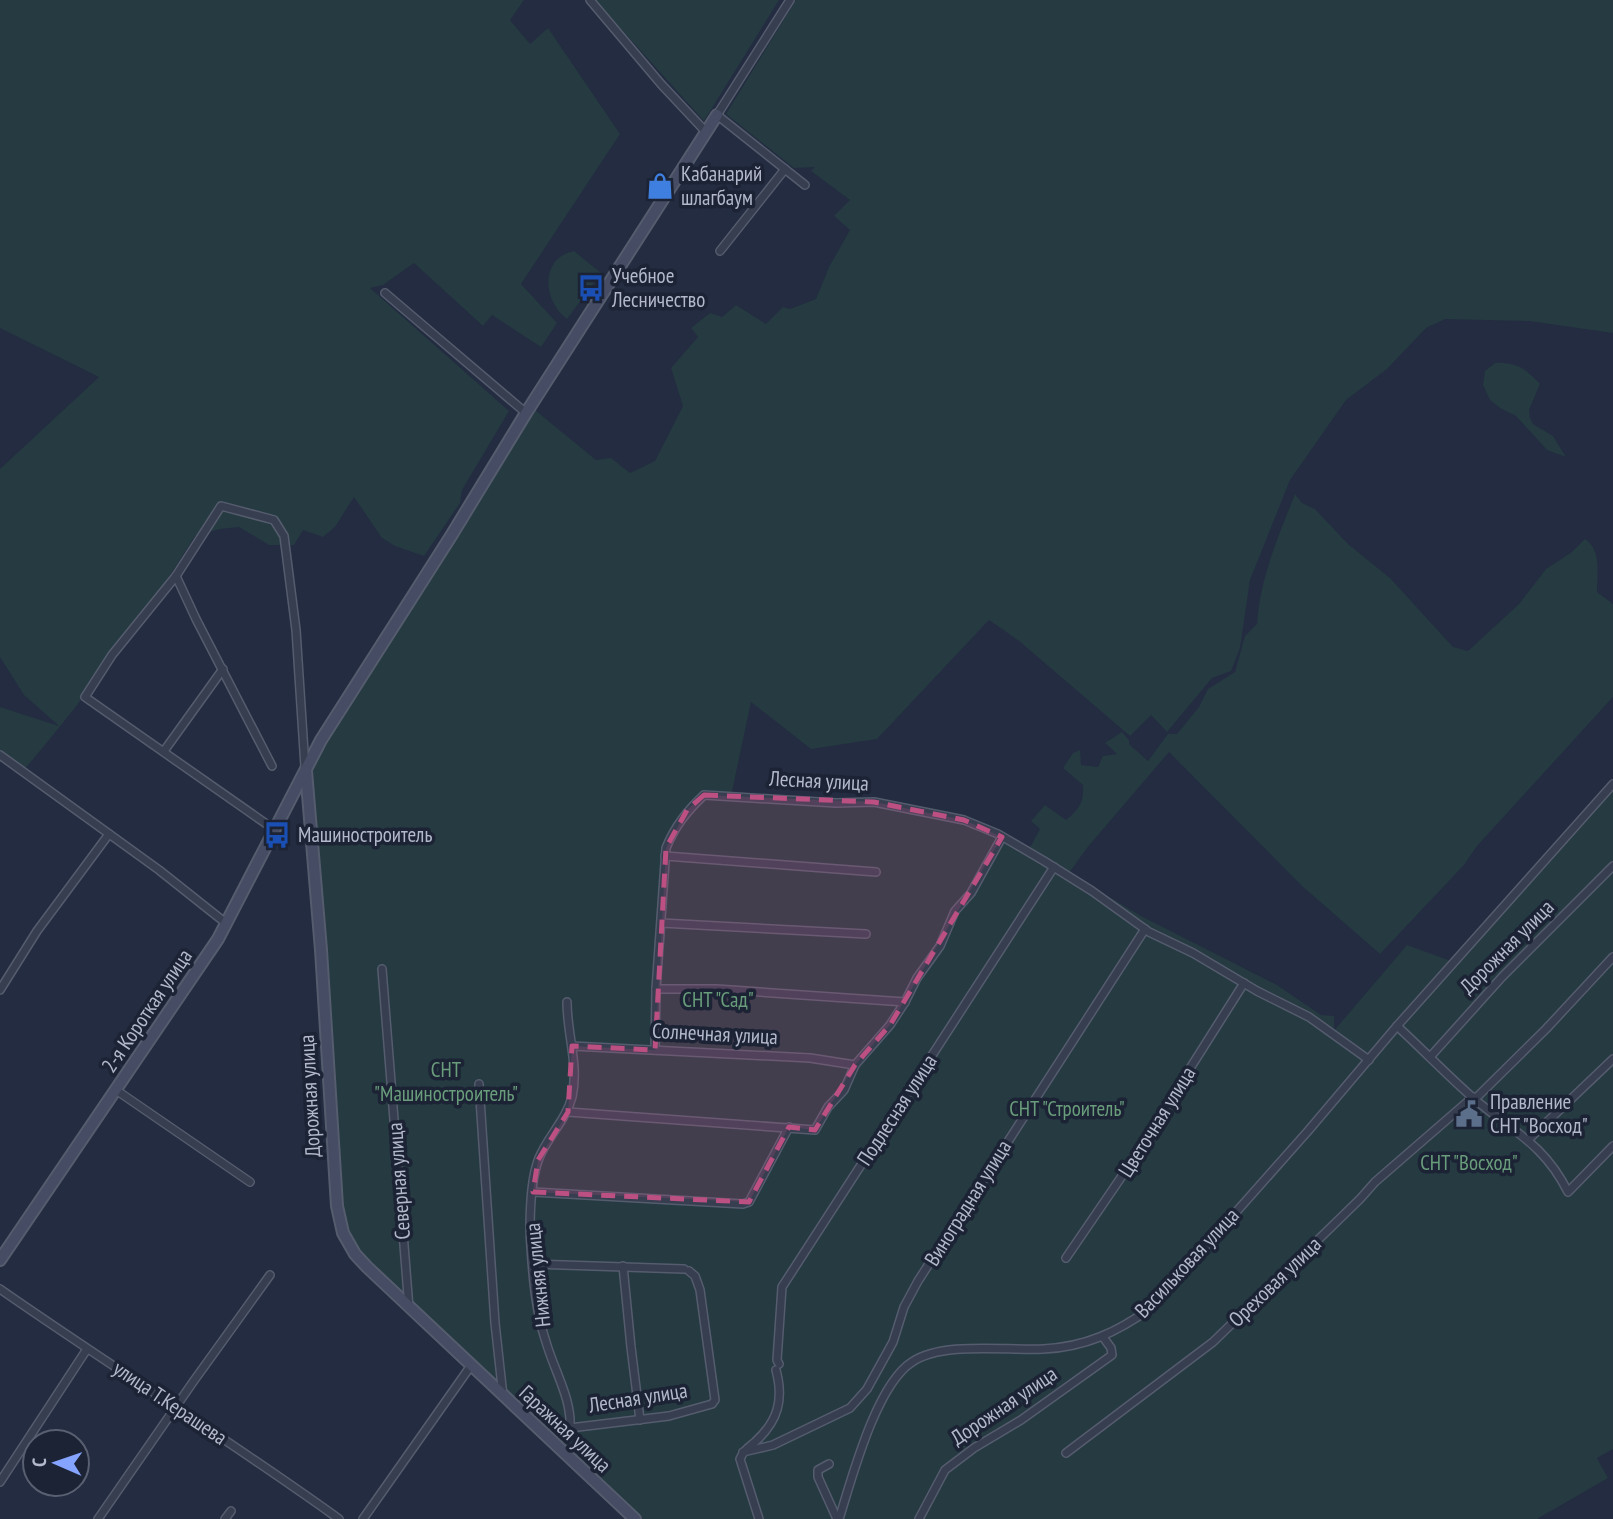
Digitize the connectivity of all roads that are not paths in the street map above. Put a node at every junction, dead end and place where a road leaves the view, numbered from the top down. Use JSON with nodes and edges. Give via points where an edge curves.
{"nodes":[{"id":1,"x":590,"y":0,"type":"edge"},
{"id":2,"x":790,"y":0,"type":"edge"},
{"id":3,"x":717,"y":115,"type":"junction"},
{"id":4,"x":706,"y":132,"type":"junction"},
{"id":5,"x":785,"y":169,"type":"junction"},
{"id":6,"x":805,"y":186,"type":"dead end"},
{"id":7,"x":720,"y":251,"type":"dead end"},
{"id":8,"x":385,"y":293,"type":"dead end"},
{"id":9,"x":526,"y":413,"type":"junction"},
{"id":10,"x":176,"y":576,"type":"junction"},
{"id":11,"x":223,"y":669,"type":"junction"},
{"id":12,"x":164,"y":751,"type":"junction"},
{"id":13,"x":0,"y":755,"type":"edge"},
{"id":14,"x":272,"y":766,"type":"dead end"},
{"id":15,"x":306,"y":771,"type":"junction"},
{"id":16,"x":1613,"y":784,"type":"edge"},
{"id":17,"x":286,"y":808,"type":"junction"},
{"id":18,"x":309,"y":815,"type":"junction"},
{"id":19,"x":275,"y":830,"type":"junction"},
{"id":20,"x":109,"y":834,"type":"junction"},
{"id":21,"x":1002,"y":837,"type":"junction"},
{"id":22,"x":665,"y":856,"type":"junction"},
{"id":23,"x":1613,"y":866,"type":"edge"},
{"id":24,"x":1054,"y":867,"type":"junction"},
{"id":25,"x":876,"y":872,"type":"dead end"},
{"id":26,"x":661,"y":923,"type":"junction"},
{"id":27,"x":227,"y":924,"type":"junction"},
{"id":28,"x":1145,"y":929,"type":"junction"},
{"id":29,"x":866,"y":934,"type":"dead end"},
{"id":30,"x":1613,"y":957,"type":"edge"},
{"id":31,"x":383,"y":969,"type":"dead end"},
{"id":32,"x":1244,"y":983,"type":"junction"},
{"id":33,"x":656,"y":989,"type":"junction"},
{"id":34,"x":0,"y":990,"type":"edge"},
{"id":35,"x":567,"y":1002,"type":"dead end"},
{"id":36,"x":905,"y":1002,"type":"junction"},
{"id":37,"x":1396,"y":1026,"type":"junction"},
{"id":38,"x":572,"y":1046,"type":"junction"},
{"id":39,"x":655,"y":1050,"type":"junction"},
{"id":40,"x":1430,"y":1057,"type":"junction"},
{"id":41,"x":1613,"y":1059,"type":"edge"},
{"id":42,"x":1369,"y":1060,"type":"junction"},
{"id":43,"x":855,"y":1065,"type":"junction"},
{"id":44,"x":479,"y":1084,"type":"dead end"},
{"id":45,"x":116,"y":1090,"type":"junction"},
{"id":46,"x":1474,"y":1098,"type":"junction"},
{"id":47,"x":568,"y":1112,"type":"junction"},
{"id":48,"x":789,"y":1127,"type":"junction"},
{"id":49,"x":1528,"y":1140,"type":"junction"},
{"id":50,"x":1613,"y":1146,"type":"edge"},
{"id":51,"x":250,"y":1182,"type":"dead end"},
{"id":52,"x":533,"y":1192,"type":"junction"},
{"id":53,"x":1066,"y":1258,"type":"dead end"},
{"id":54,"x":0,"y":1260,"type":"edge"},
{"id":55,"x":533,"y":1264,"type":"junction"},
{"id":56,"x":623,"y":1266,"type":"junction"},
{"id":57,"x":270,"y":1275,"type":"dead end"},
{"id":58,"x":0,"y":1289,"type":"edge"},
{"id":59,"x":409,"y":1308,"type":"junction"},
{"id":60,"x":1103,"y":1337,"type":"junction"},
{"id":61,"x":87,"y":1349,"type":"junction"},
{"id":62,"x":470,"y":1367,"type":"junction"},
{"id":63,"x":503,"y":1397,"type":"junction"},
{"id":64,"x":177,"y":1406,"type":"junction"},
{"id":65,"x":640,"y":1420,"type":"junction"},
{"id":66,"x":570,"y":1428,"type":"joint"},
{"id":67,"x":743,"y":1452,"type":"junction"},
{"id":68,"x":1066,"y":1453,"type":"dead end"},
{"id":69,"x":829,"y":1464,"type":"dead end"},
{"id":70,"x":0,"y":1482,"type":"edge"},
{"id":71,"x":231,"y":1511,"type":"dead end"},
{"id":72,"x":98,"y":1519,"type":"edge"},
{"id":73,"x":225,"y":1519,"type":"edge"},
{"id":74,"x":340,"y":1519,"type":"edge"},
{"id":75,"x":363,"y":1519,"type":"edge"},
{"id":76,"x":635,"y":1519,"type":"edge"},
{"id":77,"x":759,"y":1519,"type":"edge"},
{"id":78,"x":838,"y":1519,"type":"edge"},
{"id":79,"x":919,"y":1519,"type":"edge"}],
"edges":[{"from":1,"to":4,"type":"street"},
{"from":2,"to":3,"type":"street"},
{"from":3,"to":4,"type":"street"},
{"from":3,"to":5,"type":"street"},
{"from":4,"to":9,"type":"street"},
{"from":5,"to":6,"type":"street"},
{"from":5,"to":7,"type":"street"},
{"from":8,"to":9,"type":"street"},
{"from":9,"to":15,"type":"street"},
{"from":10,"to":11,"type":"street"},
{"from":10,"to":12,"type":"street","via":[[85,696]]},
{"from":10,"to":15,"type":"street","via":[[222,506],[274,520],[284,536],[296,630]]},
{"from":11,"to":12,"type":"street"},
{"from":11,"to":14,"type":"street"},
{"from":12,"to":19,"type":"street"},
{"from":13,"to":20,"type":"street"},
{"from":15,"to":17,"type":"street","name":"2-я Короткая улица"},
{"from":15,"to":18,"type":"street","name":"Дорожная улица"},
{"from":16,"to":37,"type":"street","name":"Васильковая улица"},
{"from":17,"to":18,"type":"street","via":[[298,807]]},
{"from":17,"to":19,"type":"street","name":"2-я Короткая улица"},
{"from":18,"to":59,"type":"street","name":"Дорожная улица","via":[[340,1225],[355,1254]]},
{"from":19,"to":27,"type":"street","name":"2-я Короткая улица"},
{"from":20,"to":27,"type":"street"},
{"from":20,"to":34,"type":"street"},
{"from":21,"to":22,"type":"street","name":"Лесная улица","via":[[964,820],[873,803],[704,795],[673,831]]},
{"from":21,"to":24,"type":"street"},
{"from":21,"to":36,"type":"street"},
{"from":22,"to":25,"type":"street"},
{"from":22,"to":26,"type":"street"},
{"from":23,"to":40,"type":"street","name":"Дорожная улица"},
{"from":24,"to":28,"type":"street"},
{"from":24,"to":67,"type":"street","name":"Подлесная улица","via":[[782,1287],[777,1360],[781,1397],[768,1427]]},
{"from":26,"to":29,"type":"street"},
{"from":26,"to":33,"type":"street"},
{"from":27,"to":45,"type":"street","name":"2-я Короткая улица"},
{"from":28,"to":32,"type":"street"},
{"from":28,"to":67,"type":"street","name":"Виноградная улица","via":[[918,1281],[867,1389],[850,1408],[773,1445]]},
{"from":30,"to":46,"type":"street","name":"Ореховая улица"},
{"from":31,"to":59,"type":"street","name":"Северная улица"},
{"from":32,"to":42,"type":"street","via":[[1309,1017]]},
{"from":32,"to":53,"type":"street","name":"Цветочная улица"},
{"from":33,"to":36,"type":"street"},
{"from":33,"to":39,"type":"street"},
{"from":35,"to":38,"type":"street","name":"Нижняя улица"},
{"from":36,"to":43,"type":"street"},
{"from":37,"to":40,"type":"street"},
{"from":37,"to":42,"type":"street","name":"Васильковая улица"},
{"from":38,"to":39,"type":"street","name":"Солнечная улица"},
{"from":38,"to":47,"type":"street","name":"Нижняя улица","via":[[574,1077]]},
{"from":39,"to":43,"type":"street","name":"Солнечная улица","via":[[810,1058]]},
{"from":40,"to":46,"type":"street"},
{"from":41,"to":49,"type":"street"},
{"from":42,"to":60,"type":"street","name":"Васильковая улица","via":[[1151,1308]]},
{"from":43,"to":48,"type":"street","via":[[844,1090],[815,1130]]},
{"from":44,"to":63,"type":"street"},
{"from":45,"to":51,"type":"street"},
{"from":45,"to":54,"type":"street","name":"2-я Короткая улица"},
{"from":46,"to":49,"type":"street"},
{"from":46,"to":68,"type":"street","name":"Ореховая улица","via":[[1375,1182],[1213,1342]]},
{"from":47,"to":48,"type":"street"},
{"from":47,"to":52,"type":"street","name":"Нижняя улица","via":[[538,1160]]},
{"from":48,"to":52,"type":"street","via":[[749,1202],[743,1204]]},
{"from":49,"to":50,"type":"street","via":[[1559,1173],[1568,1192]]},
{"from":52,"to":55,"type":"street","name":"Нижняя улица"},
{"from":55,"to":56,"type":"street"},
{"from":55,"to":66,"type":"street","name":"Нижняя улица","via":[[538,1315],[566,1401]]},
{"from":56,"to":65,"type":"street"},
{"from":56,"to":65,"type":"street","name":"Лесная улица","via":[[687,1270],[695,1276],[715,1400],[669,1416]]},
{"from":57,"to":64,"type":"street"},
{"from":58,"to":61,"type":"street","name":"улица Т.Керашева"},
{"from":59,"to":62,"type":"street","name":"Дорожная улица"},
{"from":60,"to":78,"type":"street","name":"Васильковая улица","via":[[1042,1349],[952,1350],[912,1362],[882,1400]]},
{"from":60,"to":79,"type":"street","name":"Дорожная улица","via":[[1112,1355],[946,1471]]},
{"from":61,"to":64,"type":"street","name":"улица Т.Керашева"},
{"from":61,"to":70,"type":"street"},
{"from":62,"to":63,"type":"street","name":"Гаражная улица"},
{"from":62,"to":75,"type":"street"},
{"from":63,"to":76,"type":"street","name":"Гаражная улица"},
{"from":64,"to":72,"type":"street"},
{"from":64,"to":74,"type":"street","name":"улица Т.Керашева"},
{"from":65,"to":66,"type":"street","name":"Лесная улица"},
{"from":67,"to":77,"type":"street","via":[[740,1459]]},
{"from":69,"to":78,"type":"street","name":"Васильковая улица","via":[[818,1470],[818,1477]]},
{"from":71,"to":73,"type":"street"}]}
